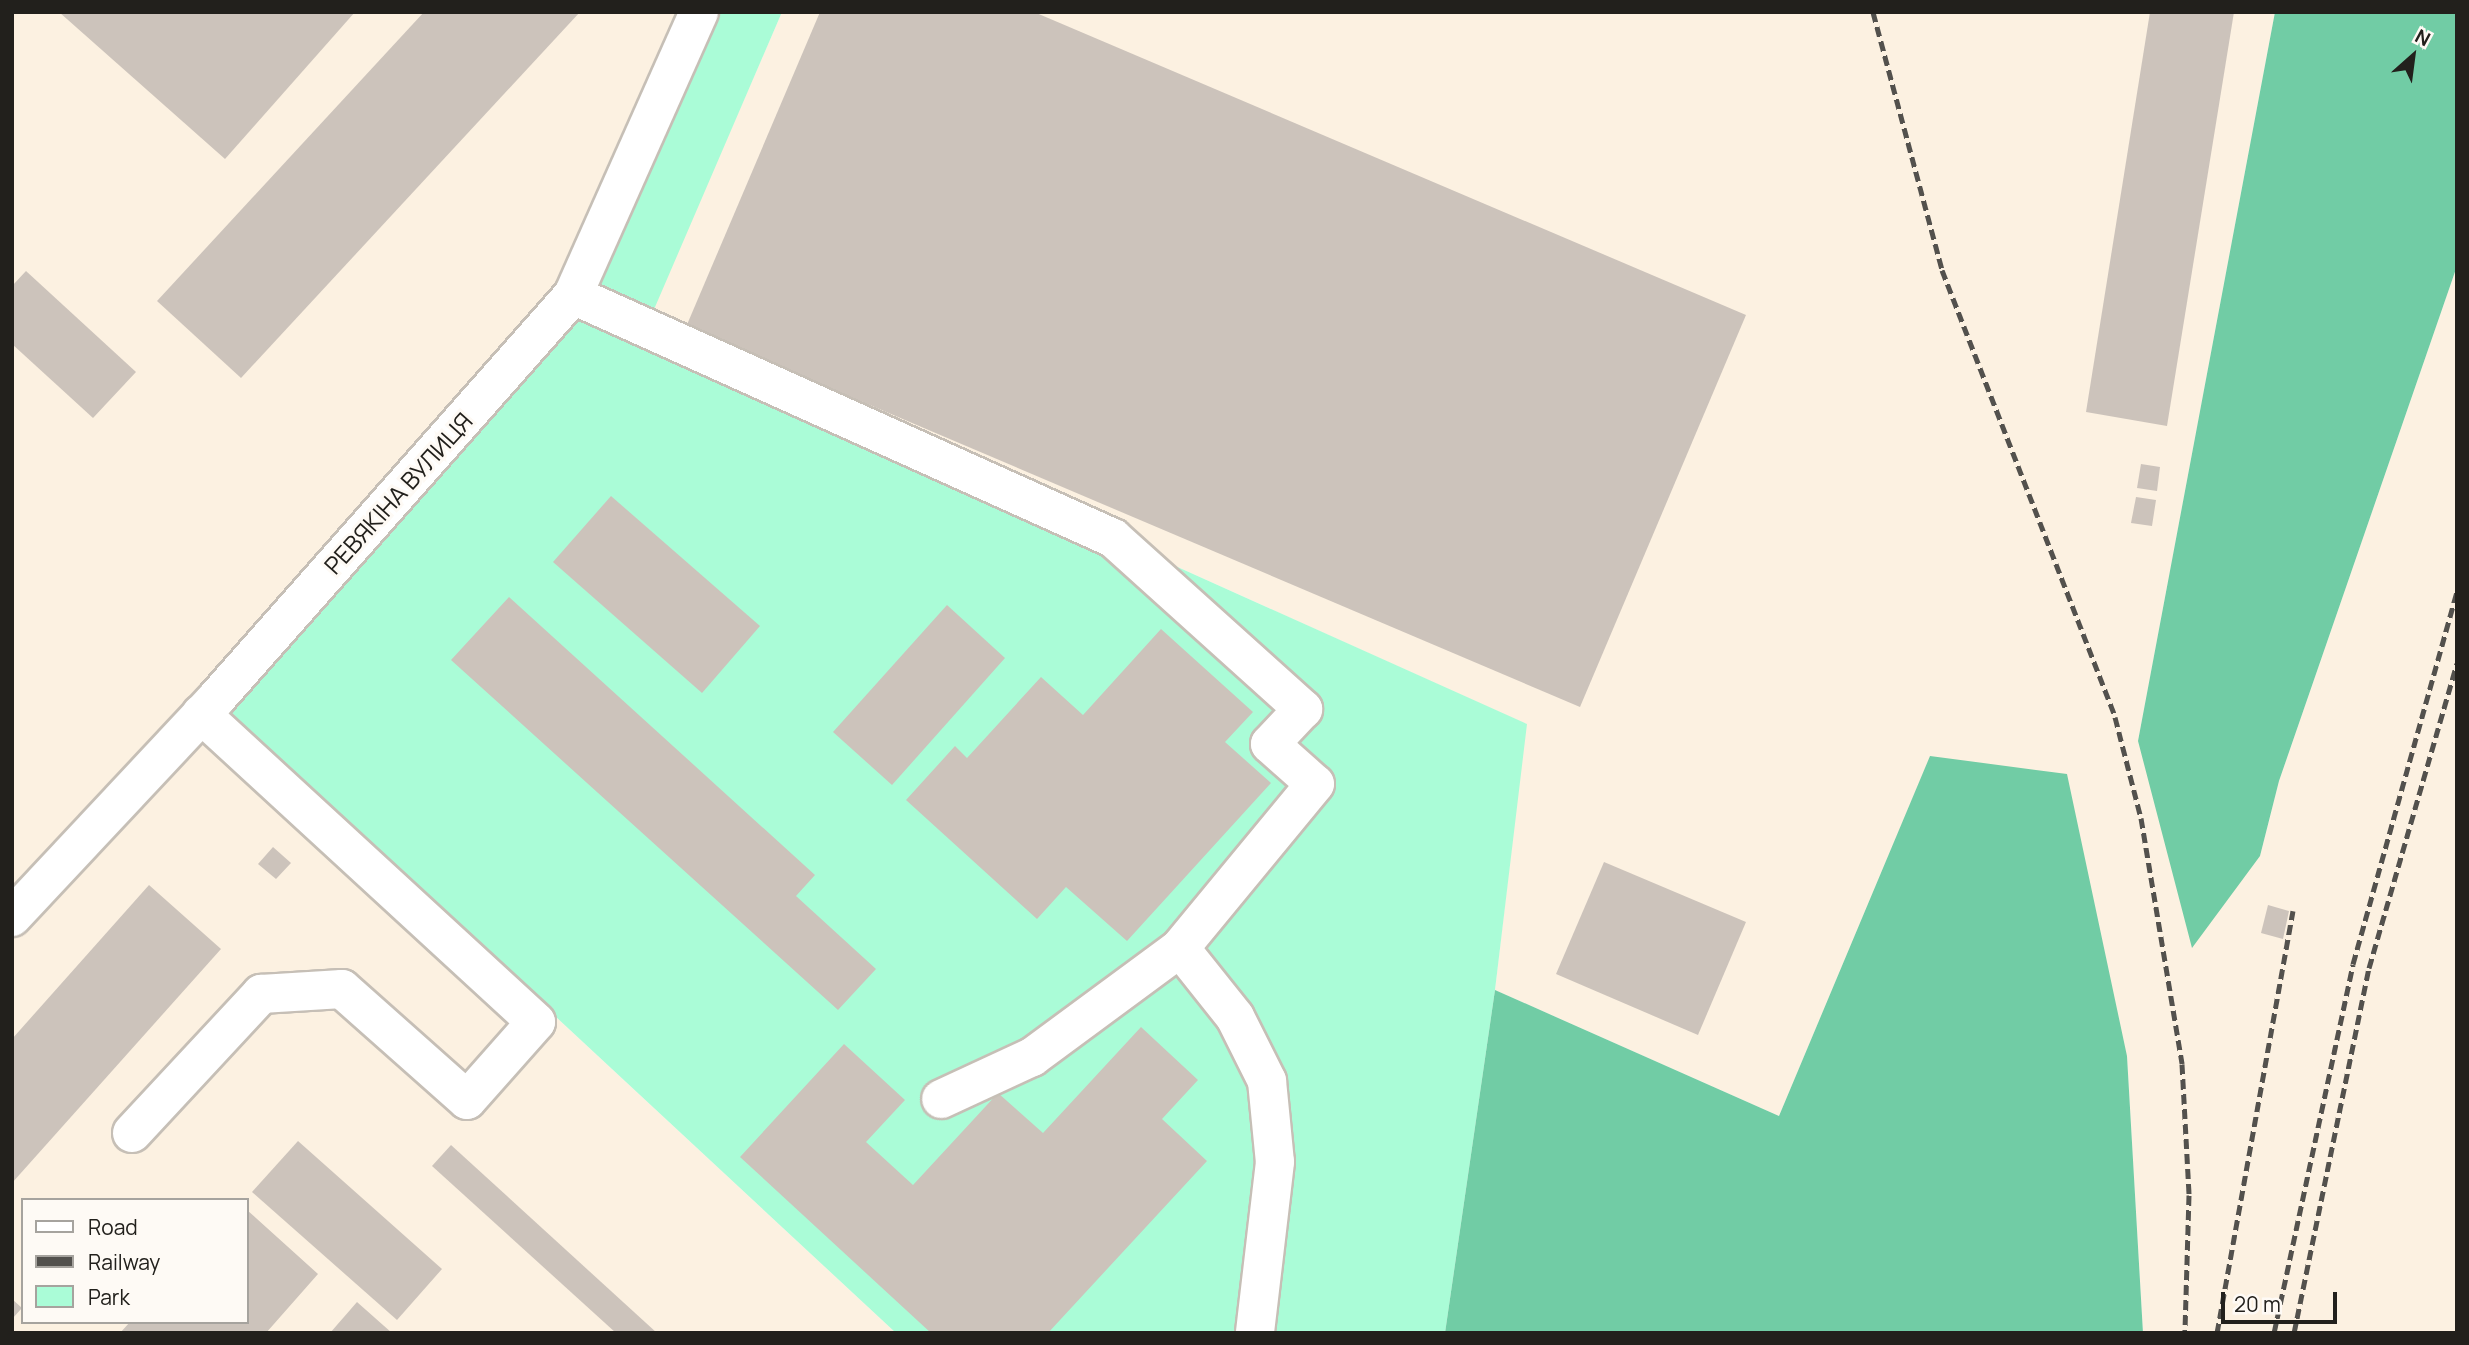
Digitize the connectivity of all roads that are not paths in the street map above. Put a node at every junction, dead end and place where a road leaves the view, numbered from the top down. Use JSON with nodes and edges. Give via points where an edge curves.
{"nodes":[{"id":1,"x":699,"y":12,"type":"edge"},
{"id":2,"x":573,"y":295,"type":"junction"},
{"id":3,"x":201,"y":714,"type":"junction"},
{"id":4,"x":12,"y":917,"type":"edge"},
{"id":5,"x":1180,"y":948,"type":"junction"},
{"id":6,"x":941,"y":1099,"type":"dead end"},
{"id":7,"x":132,"y":1133,"type":"dead end"},
{"id":8,"x":1255,"y":1333,"type":"edge"}],
"edges":[{"from":1,"to":2,"type":"street","name":"РЕВЯКІНА ВУЛИЦЯ"},
{"from":2,"to":3,"type":"street","name":"РЕВЯКІНА ВУЛИЦЯ"},
{"from":2,"to":5,"type":"street","via":[[1113,538],[1303,709],[1270,744],[1315,784]]},
{"from":3,"to":4,"type":"street","name":"РЕВЯКІНА ВУЛИЦЯ"},
{"from":3,"to":7,"type":"street","via":[[536,1022],[467,1100],[342,989],[261,994]]},
{"from":5,"to":6,"type":"street","via":[[1032,1058]]},
{"from":5,"to":8,"type":"street","via":[[1234,1017],[1267,1081],[1275,1162]]}]}
